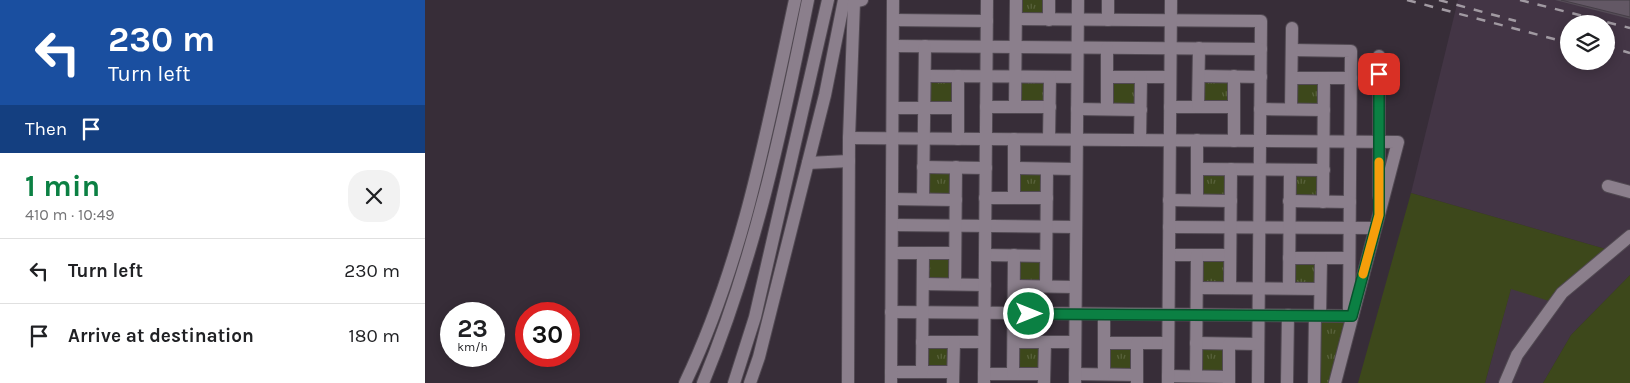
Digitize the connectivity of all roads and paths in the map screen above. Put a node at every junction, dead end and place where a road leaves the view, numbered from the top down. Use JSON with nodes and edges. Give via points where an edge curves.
{"nodes":[{"id":1,"x":795,"y":0,"type":"edge"},
{"id":2,"x":808,"y":0,"type":"edge"},
{"id":3,"x":828,"y":0,"type":"edge"},
{"id":4,"x":844,"y":0,"type":"edge"},
{"id":5,"x":862,"y":0,"type":"edge"},
{"id":6,"x":893,"y":0,"type":"edge"},
{"id":7,"x":987,"y":0,"type":"edge"},
{"id":8,"x":1016,"y":0,"type":"edge"},
{"id":9,"x":1049,"y":0,"type":"edge"},
{"id":10,"x":1078,"y":0,"type":"edge"},
{"id":11,"x":1108,"y":0,"type":"edge"},
{"id":12,"x":1171,"y":0,"type":"edge"},
{"id":13,"x":1016,"y":19,"type":"junction"},
{"id":14,"x":893,"y":20,"type":"junction"},
{"id":15,"x":1049,"y":20,"type":"junction"},
{"id":16,"x":1078,"y":20,"type":"junction"},
{"id":17,"x":1108,"y":20,"type":"junction"},
{"id":18,"x":1170,"y":20,"type":"junction"},
{"id":19,"x":987,"y":21,"type":"junction"},
{"id":20,"x":1292,"y":28,"type":"dead end"},
{"id":21,"x":893,"y":46,"type":"junction"},
{"id":22,"x":925,"y":46,"type":"junction"},
{"id":23,"x":987,"y":47,"type":"junction"},
{"id":24,"x":1016,"y":47,"type":"junction"},
{"id":25,"x":1077,"y":48,"type":"junction"},
{"id":26,"x":1107,"y":48,"type":"junction"},
{"id":27,"x":1170,"y":48,"type":"junction"},
{"id":28,"x":1199,"y":48,"type":"junction"},
{"id":29,"x":1261,"y":49,"type":"junction"},
{"id":30,"x":1292,"y":50,"type":"junction"},
{"id":31,"x":1379,"y":56,"type":"dead end"},
{"id":32,"x":925,"y":76,"type":"junction"},
{"id":33,"x":958,"y":76,"type":"junction"},
{"id":34,"x":986,"y":76,"type":"junction"},
{"id":35,"x":1199,"y":76,"type":"junction"},
{"id":36,"x":1235,"y":76,"type":"junction"},
{"id":37,"x":1016,"y":77,"type":"junction"},
{"id":38,"x":1050,"y":77,"type":"junction"},
{"id":39,"x":1077,"y":77,"type":"junction"},
{"id":40,"x":1107,"y":77,"type":"junction"},
{"id":41,"x":1141,"y":77,"type":"junction"},
{"id":42,"x":1170,"y":77,"type":"junction"},
{"id":43,"x":1261,"y":77,"type":"junction"},
{"id":44,"x":1291,"y":78,"type":"junction"},
{"id":45,"x":1324,"y":78,"type":"junction"},
{"id":46,"x":1351,"y":78,"type":"junction"},
{"id":47,"x":986,"y":107,"type":"junction"},
{"id":48,"x":1015,"y":107,"type":"junction"},
{"id":49,"x":1050,"y":107,"type":"junction"},
{"id":50,"x":1170,"y":107,"type":"junction"},
{"id":51,"x":1199,"y":107,"type":"junction"},
{"id":52,"x":1234,"y":107,"type":"junction"},
{"id":53,"x":893,"y":108,"type":"junction"},
{"id":54,"x":924,"y":108,"type":"junction"},
{"id":55,"x":958,"y":108,"type":"junction"},
{"id":56,"x":1077,"y":109,"type":"junction"},
{"id":57,"x":1260,"y":109,"type":"junction"},
{"id":58,"x":1107,"y":110,"type":"junction"},
{"id":59,"x":1141,"y":110,"type":"junction"},
{"id":60,"x":1291,"y":110,"type":"junction"},
{"id":61,"x":1324,"y":110,"type":"junction"},
{"id":62,"x":849,"y":138,"type":"junction"},
{"id":63,"x":892,"y":138,"type":"junction"},
{"id":64,"x":923,"y":138,"type":"junction"},
{"id":65,"x":958,"y":138,"type":"junction"},
{"id":66,"x":986,"y":139,"type":"junction"},
{"id":67,"x":1014,"y":139,"type":"junction"},
{"id":68,"x":1049,"y":139,"type":"junction"},
{"id":69,"x":1076,"y":140,"type":"junction"},
{"id":70,"x":1140,"y":140,"type":"junction"},
{"id":71,"x":1169,"y":140,"type":"junction"},
{"id":72,"x":1197,"y":140,"type":"junction"},
{"id":73,"x":1234,"y":141,"type":"junction"},
{"id":74,"x":1260,"y":141,"type":"junction"},
{"id":75,"x":1324,"y":141,"type":"junction"},
{"id":76,"x":1350,"y":142,"type":"junction"},
{"id":77,"x":1379,"y":142,"type":"junction"},
{"id":78,"x":849,"y":161,"type":"junction"},
{"id":79,"x":808,"y":163,"type":"junction"},
{"id":80,"x":923,"y":167,"type":"junction"},
{"id":81,"x":956,"y":167,"type":"junction"},
{"id":82,"x":986,"y":168,"type":"junction"},
{"id":83,"x":1014,"y":168,"type":"junction"},
{"id":84,"x":1047,"y":169,"type":"junction"},
{"id":85,"x":1076,"y":169,"type":"junction"},
{"id":86,"x":1197,"y":169,"type":"junction"},
{"id":87,"x":1231,"y":169,"type":"junction"},
{"id":88,"x":1260,"y":170,"type":"junction"},
{"id":89,"x":1290,"y":170,"type":"junction"},
{"id":90,"x":1324,"y":170,"type":"junction"},
{"id":91,"x":1608,"y":186,"type":"dead end"},
{"id":92,"x":1630,"y":192,"type":"edge"},
{"id":93,"x":985,"y":198,"type":"junction"},
{"id":94,"x":1014,"y":198,"type":"junction"},
{"id":95,"x":1047,"y":198,"type":"junction"},
{"id":96,"x":892,"y":199,"type":"junction"},
{"id":97,"x":923,"y":199,"type":"junction"},
{"id":98,"x":956,"y":200,"type":"junction"},
{"id":99,"x":1169,"y":200,"type":"junction"},
{"id":100,"x":1197,"y":200,"type":"junction"},
{"id":101,"x":1231,"y":201,"type":"junction"},
{"id":102,"x":1289,"y":202,"type":"junction"},
{"id":103,"x":1323,"y":202,"type":"junction"},
{"id":104,"x":1350,"y":202,"type":"junction"},
{"id":105,"x":1379,"y":215,"type":"junction"},
{"id":106,"x":892,"y":225,"type":"junction"},
{"id":107,"x":956,"y":226,"type":"junction"},
{"id":108,"x":985,"y":226,"type":"junction"},
{"id":109,"x":1046,"y":226,"type":"junction"},
{"id":110,"x":1169,"y":226,"type":"junction"},
{"id":111,"x":1076,"y":227,"type":"junction"},
{"id":112,"x":1230,"y":227,"type":"junction"},
{"id":113,"x":1259,"y":227,"type":"junction"},
{"id":114,"x":1289,"y":228,"type":"junction"},
{"id":115,"x":1349,"y":228,"type":"junction"},
{"id":116,"x":1375,"y":228,"type":"junction"},
{"id":117,"x":1630,"y":236,"type":"edge"},
{"id":118,"x":891,"y":252,"type":"junction"},
{"id":119,"x":923,"y":253,"type":"junction"},
{"id":120,"x":955,"y":253,"type":"junction"},
{"id":121,"x":985,"y":255,"type":"junction"},
{"id":122,"x":1169,"y":255,"type":"junction"},
{"id":123,"x":1197,"y":255,"type":"junction"},
{"id":124,"x":1230,"y":255,"type":"junction"},
{"id":125,"x":1014,"y":256,"type":"junction"},
{"id":126,"x":1046,"y":256,"type":"junction"},
{"id":127,"x":1289,"y":258,"type":"junction"},
{"id":128,"x":1321,"y":258,"type":"junction"},
{"id":129,"x":1349,"y":258,"type":"junction"},
{"id":130,"x":923,"y":284,"type":"junction"},
{"id":131,"x":955,"y":284,"type":"junction"},
{"id":132,"x":985,"y":285,"type":"junction"},
{"id":133,"x":1014,"y":286,"type":"junction"},
{"id":134,"x":1046,"y":286,"type":"junction"},
{"id":135,"x":1075,"y":286,"type":"junction"},
{"id":136,"x":1197,"y":288,"type":"junction"},
{"id":137,"x":1230,"y":288,"type":"junction"},
{"id":138,"x":1259,"y":288,"type":"junction"},
{"id":139,"x":1289,"y":288,"type":"junction"},
{"id":140,"x":1321,"y":289,"type":"junction"},
{"id":141,"x":891,"y":312,"type":"junction"},
{"id":142,"x":922,"y":312,"type":"junction"},
{"id":143,"x":985,"y":313,"type":"junction"},
{"id":144,"x":1014,"y":313,"type":"junction"},
{"id":145,"x":1075,"y":314,"type":"junction"},
{"id":146,"x":1104,"y":314,"type":"junction"},
{"id":147,"x":1168,"y":314,"type":"junction"},
{"id":148,"x":1197,"y":315,"type":"junction"},
{"id":149,"x":1259,"y":315,"type":"junction"},
{"id":150,"x":1288,"y":315,"type":"junction"},
{"id":151,"x":1318,"y":316,"type":"junction"},
{"id":152,"x":1351,"y":316,"type":"junction"},
{"id":153,"x":922,"y":342,"type":"junction"},
{"id":154,"x":953,"y":342,"type":"junction"},
{"id":155,"x":984,"y":342,"type":"junction"},
{"id":156,"x":1014,"y":342,"type":"junction"},
{"id":157,"x":1045,"y":342,"type":"junction"},
{"id":158,"x":1075,"y":342,"type":"junction"},
{"id":159,"x":1104,"y":343,"type":"junction"},
{"id":160,"x":1137,"y":343,"type":"junction"},
{"id":161,"x":1168,"y":344,"type":"junction"},
{"id":162,"x":1197,"y":344,"type":"junction"},
{"id":163,"x":1229,"y":344,"type":"junction"},
{"id":164,"x":1259,"y":344,"type":"junction"},
{"id":165,"x":922,"y":372,"type":"junction"},
{"id":166,"x":1013,"y":374,"type":"junction"},
{"id":167,"x":1104,"y":374,"type":"junction"},
{"id":168,"x":1196,"y":376,"type":"junction"},
{"id":169,"x":891,"y":377,"type":"edge"},
{"id":170,"x":953,"y":378,"type":"edge"},
{"id":171,"x":984,"y":378,"type":"edge"},
{"id":172,"x":1044,"y":379,"type":"edge"},
{"id":173,"x":1075,"y":379,"type":"edge"},
{"id":174,"x":1137,"y":379,"type":"edge"},
{"id":175,"x":1168,"y":380,"type":"edge"},
{"id":176,"x":1229,"y":380,"type":"edge"},
{"id":177,"x":685,"y":383,"type":"edge"},
{"id":178,"x":703,"y":383,"type":"edge"},
{"id":179,"x":734,"y":383,"type":"edge"},
{"id":180,"x":750,"y":383,"type":"edge"},
{"id":181,"x":848,"y":383,"type":"edge"},
{"id":182,"x":1258,"y":383,"type":"edge"},
{"id":183,"x":1287,"y":383,"type":"edge"},
{"id":184,"x":1314,"y":383,"type":"edge"},
{"id":185,"x":1335,"y":383,"type":"edge"},
{"id":186,"x":1505,"y":383,"type":"edge"}],
"edges":[{"from":1,"to":177,"type":"street","via":[[764,145],[737,249]]},
{"from":2,"to":178,"type":"street","via":[[782,127],[746,265]]},
{"from":3,"to":179,"type":"street","via":[[755,317]]},
{"from":4,"to":79,"type":"street"},
{"from":5,"to":62,"type":"street","via":[[854,2]]},
{"from":6,"to":14,"type":"street"},
{"from":7,"to":19,"type":"street"},
{"from":8,"to":13,"type":"street"},
{"from":9,"to":15,"type":"street"},
{"from":10,"to":16,"type":"street"},
{"from":11,"to":17,"type":"street"},
{"from":12,"to":18,"type":"street"},
{"from":13,"to":15,"type":"street"},
{"from":13,"to":24,"type":"street"},
{"from":14,"to":19,"type":"street"},
{"from":14,"to":21,"type":"street"},
{"from":15,"to":16,"type":"street"},
{"from":16,"to":17,"type":"street"},
{"from":16,"to":25,"type":"street"},
{"from":17,"to":18,"type":"street"},
{"from":18,"to":27,"type":"street"},
{"from":18,"to":29,"type":"street","via":[[1261,21]]},
{"from":19,"to":23,"type":"street"},
{"from":20,"to":30,"type":"street"},
{"from":21,"to":22,"type":"street"},
{"from":21,"to":53,"type":"street"},
{"from":22,"to":23,"type":"street"},
{"from":22,"to":32,"type":"street"},
{"from":23,"to":24,"type":"street"},
{"from":23,"to":34,"type":"street"},
{"from":24,"to":25,"type":"street"},
{"from":24,"to":37,"type":"street"},
{"from":25,"to":26,"type":"street"},
{"from":25,"to":39,"type":"street"},
{"from":26,"to":27,"type":"street"},
{"from":26,"to":40,"type":"street"},
{"from":27,"to":28,"type":"street"},
{"from":27,"to":42,"type":"street"},
{"from":28,"to":29,"type":"street"},
{"from":28,"to":35,"type":"street"},
{"from":29,"to":43,"type":"street"},
{"from":30,"to":44,"type":"street"},
{"from":30,"to":46,"type":"street","via":[[1351,51]]},
{"from":31,"to":77,"type":"street"},
{"from":32,"to":33,"type":"street"},
{"from":32,"to":54,"type":"street"},
{"from":33,"to":34,"type":"street"},
{"from":33,"to":55,"type":"street"},
{"from":34,"to":37,"type":"street"},
{"from":34,"to":47,"type":"street"},
{"from":35,"to":36,"type":"street"},
{"from":35,"to":51,"type":"street"},
{"from":36,"to":43,"type":"street"},
{"from":36,"to":52,"type":"street"},
{"from":37,"to":38,"type":"street"},
{"from":37,"to":48,"type":"street"},
{"from":38,"to":39,"type":"street"},
{"from":38,"to":49,"type":"street"},
{"from":39,"to":56,"type":"street"},
{"from":40,"to":41,"type":"street"},
{"from":40,"to":58,"type":"street"},
{"from":41,"to":42,"type":"street"},
{"from":41,"to":59,"type":"street"},
{"from":42,"to":50,"type":"street"},
{"from":43,"to":57,"type":"street"},
{"from":44,"to":45,"type":"street"},
{"from":44,"to":60,"type":"street"},
{"from":45,"to":46,"type":"street"},
{"from":45,"to":61,"type":"street"},
{"from":46,"to":76,"type":"street"},
{"from":47,"to":48,"type":"street"},
{"from":47,"to":66,"type":"street"},
{"from":48,"to":49,"type":"street"},
{"from":49,"to":68,"type":"street"},
{"from":50,"to":51,"type":"street"},
{"from":50,"to":71,"type":"street"},
{"from":51,"to":52,"type":"street"},
{"from":52,"to":73,"type":"street"},
{"from":53,"to":54,"type":"street"},
{"from":53,"to":63,"type":"street"},
{"from":54,"to":55,"type":"street"},
{"from":54,"to":64,"type":"street"},
{"from":55,"to":65,"type":"street"},
{"from":56,"to":58,"type":"street"},
{"from":56,"to":69,"type":"street"},
{"from":57,"to":60,"type":"street"},
{"from":57,"to":74,"type":"street"},
{"from":58,"to":59,"type":"street"},
{"from":59,"to":70,"type":"street"},
{"from":60,"to":61,"type":"street"},
{"from":61,"to":75,"type":"street"},
{"from":62,"to":63,"type":"street"},
{"from":62,"to":78,"type":"street"},
{"from":63,"to":64,"type":"street"},
{"from":63,"to":96,"type":"street"},
{"from":64,"to":65,"type":"street"},
{"from":64,"to":80,"type":"street"},
{"from":65,"to":66,"type":"street"},
{"from":66,"to":67,"type":"street"},
{"from":66,"to":82,"type":"street"},
{"from":67,"to":68,"type":"street"},
{"from":67,"to":83,"type":"street"},
{"from":68,"to":69,"type":"street"},
{"from":69,"to":70,"type":"street"},
{"from":69,"to":85,"type":"street"},
{"from":70,"to":71,"type":"street"},
{"from":71,"to":72,"type":"street"},
{"from":71,"to":99,"type":"street"},
{"from":72,"to":73,"type":"street"},
{"from":72,"to":86,"type":"street"},
{"from":73,"to":74,"type":"street"},
{"from":74,"to":75,"type":"street"},
{"from":74,"to":88,"type":"street"},
{"from":75,"to":76,"type":"street"},
{"from":75,"to":90,"type":"street"},
{"from":76,"to":77,"type":"street"},
{"from":76,"to":104,"type":"street"},
{"from":77,"to":105,"type":"street"},
{"from":77,"to":105,"type":"street","via":[[1398,142]]},
{"from":78,"to":79,"type":"street"},
{"from":78,"to":181,"type":"street"},
{"from":79,"to":180,"type":"street"},
{"from":80,"to":81,"type":"street"},
{"from":80,"to":97,"type":"street"},
{"from":81,"to":82,"type":"street"},
{"from":81,"to":98,"type":"street"},
{"from":82,"to":93,"type":"street"},
{"from":83,"to":84,"type":"street"},
{"from":83,"to":94,"type":"street"},
{"from":84,"to":85,"type":"street"},
{"from":84,"to":95,"type":"street"},
{"from":85,"to":111,"type":"street"},
{"from":86,"to":87,"type":"street"},
{"from":86,"to":100,"type":"street"},
{"from":87,"to":88,"type":"street"},
{"from":87,"to":101,"type":"street"},
{"from":88,"to":89,"type":"street"},
{"from":88,"to":113,"type":"street"},
{"from":89,"to":90,"type":"street"},
{"from":89,"to":102,"type":"street"},
{"from":90,"to":103,"type":"street"},
{"from":91,"to":92,"type":"street"},
{"from":93,"to":94,"type":"street"},
{"from":93,"to":108,"type":"street"},
{"from":94,"to":95,"type":"street"},
{"from":95,"to":109,"type":"street"},
{"from":96,"to":97,"type":"street"},
{"from":96,"to":106,"type":"street"},
{"from":97,"to":98,"type":"street"},
{"from":98,"to":107,"type":"street"},
{"from":99,"to":100,"type":"street"},
{"from":99,"to":110,"type":"street"},
{"from":100,"to":101,"type":"street"},
{"from":101,"to":112,"type":"street"},
{"from":102,"to":103,"type":"street"},
{"from":102,"to":114,"type":"street"},
{"from":103,"to":104,"type":"street"},
{"from":104,"to":115,"type":"street"},
{"from":105,"to":116,"type":"street"},
{"from":106,"to":107,"type":"street"},
{"from":106,"to":118,"type":"street"},
{"from":107,"to":108,"type":"street"},
{"from":107,"to":120,"type":"street"},
{"from":108,"to":109,"type":"street"},
{"from":108,"to":121,"type":"street"},
{"from":109,"to":111,"type":"street"},
{"from":109,"to":126,"type":"street"},
{"from":110,"to":112,"type":"street"},
{"from":110,"to":122,"type":"street"},
{"from":111,"to":135,"type":"street"},
{"from":112,"to":113,"type":"street"},
{"from":112,"to":124,"type":"street"},
{"from":113,"to":114,"type":"street"},
{"from":113,"to":138,"type":"street"},
{"from":114,"to":115,"type":"street"},
{"from":114,"to":127,"type":"street"},
{"from":115,"to":116,"type":"street"},
{"from":115,"to":129,"type":"street"},
{"from":116,"to":152,"type":"street"},
{"from":117,"to":186,"type":"street","via":[[1561,293],[1517,355]]},
{"from":118,"to":119,"type":"street"},
{"from":118,"to":141,"type":"street"},
{"from":119,"to":120,"type":"street"},
{"from":119,"to":130,"type":"street"},
{"from":120,"to":131,"type":"street"},
{"from":121,"to":125,"type":"street"},
{"from":121,"to":132,"type":"street"},
{"from":122,"to":123,"type":"street"},
{"from":122,"to":147,"type":"street"},
{"from":123,"to":124,"type":"street"},
{"from":123,"to":136,"type":"street"},
{"from":124,"to":137,"type":"street"},
{"from":125,"to":126,"type":"street"},
{"from":125,"to":133,"type":"street"},
{"from":126,"to":134,"type":"street"},
{"from":127,"to":128,"type":"street"},
{"from":127,"to":139,"type":"street"},
{"from":128,"to":129,"type":"street"},
{"from":128,"to":140,"type":"street"},
{"from":129,"to":152,"type":"street"},
{"from":130,"to":131,"type":"street"},
{"from":130,"to":142,"type":"street"},
{"from":131,"to":132,"type":"street"},
{"from":132,"to":143,"type":"street"},
{"from":133,"to":134,"type":"street"},
{"from":133,"to":144,"type":"street"},
{"from":134,"to":135,"type":"street"},
{"from":135,"to":145,"type":"street"},
{"from":136,"to":137,"type":"street"},
{"from":136,"to":148,"type":"street"},
{"from":137,"to":138,"type":"street"},
{"from":138,"to":139,"type":"street"},
{"from":138,"to":149,"type":"street"},
{"from":139,"to":140,"type":"street"},
{"from":140,"to":151,"type":"street"},
{"from":141,"to":142,"type":"street"},
{"from":141,"to":169,"type":"street"},
{"from":142,"to":143,"type":"street"},
{"from":142,"to":153,"type":"street"},
{"from":143,"to":144,"type":"street"},
{"from":143,"to":155,"type":"street"},
{"from":144,"to":145,"type":"street"},
{"from":144,"to":156,"type":"street"},
{"from":145,"to":146,"type":"street"},
{"from":145,"to":158,"type":"street"},
{"from":146,"to":147,"type":"street"},
{"from":146,"to":159,"type":"street"},
{"from":147,"to":148,"type":"street"},
{"from":147,"to":161,"type":"street"},
{"from":148,"to":149,"type":"street"},
{"from":148,"to":162,"type":"street"},
{"from":149,"to":150,"type":"street"},
{"from":149,"to":164,"type":"street"},
{"from":150,"to":151,"type":"street"},
{"from":150,"to":183,"type":"street"},
{"from":151,"to":152,"type":"street"},
{"from":151,"to":184,"type":"street"},
{"from":152,"to":185,"type":"street"},
{"from":153,"to":154,"type":"street"},
{"from":153,"to":165,"type":"street"},
{"from":154,"to":155,"type":"street"},
{"from":154,"to":170,"type":"street"},
{"from":155,"to":171,"type":"street"},
{"from":156,"to":157,"type":"street"},
{"from":156,"to":166,"type":"street"},
{"from":157,"to":158,"type":"street"},
{"from":157,"to":172,"type":"street"},
{"from":158,"to":173,"type":"street"},
{"from":159,"to":160,"type":"street"},
{"from":159,"to":167,"type":"street"},
{"from":160,"to":161,"type":"street"},
{"from":160,"to":174,"type":"street"},
{"from":161,"to":175,"type":"street"},
{"from":162,"to":163,"type":"street"},
{"from":162,"to":168,"type":"street"},
{"from":163,"to":164,"type":"street"},
{"from":163,"to":176,"type":"street"},
{"from":164,"to":182,"type":"street"},
{"from":165,"to":169,"type":"street"},
{"from":165,"to":170,"type":"street"},
{"from":166,"to":171,"type":"street"},
{"from":166,"to":172,"type":"street"},
{"from":167,"to":173,"type":"street"},
{"from":167,"to":174,"type":"street"},
{"from":168,"to":175,"type":"street"},
{"from":168,"to":176,"type":"street"}]}
